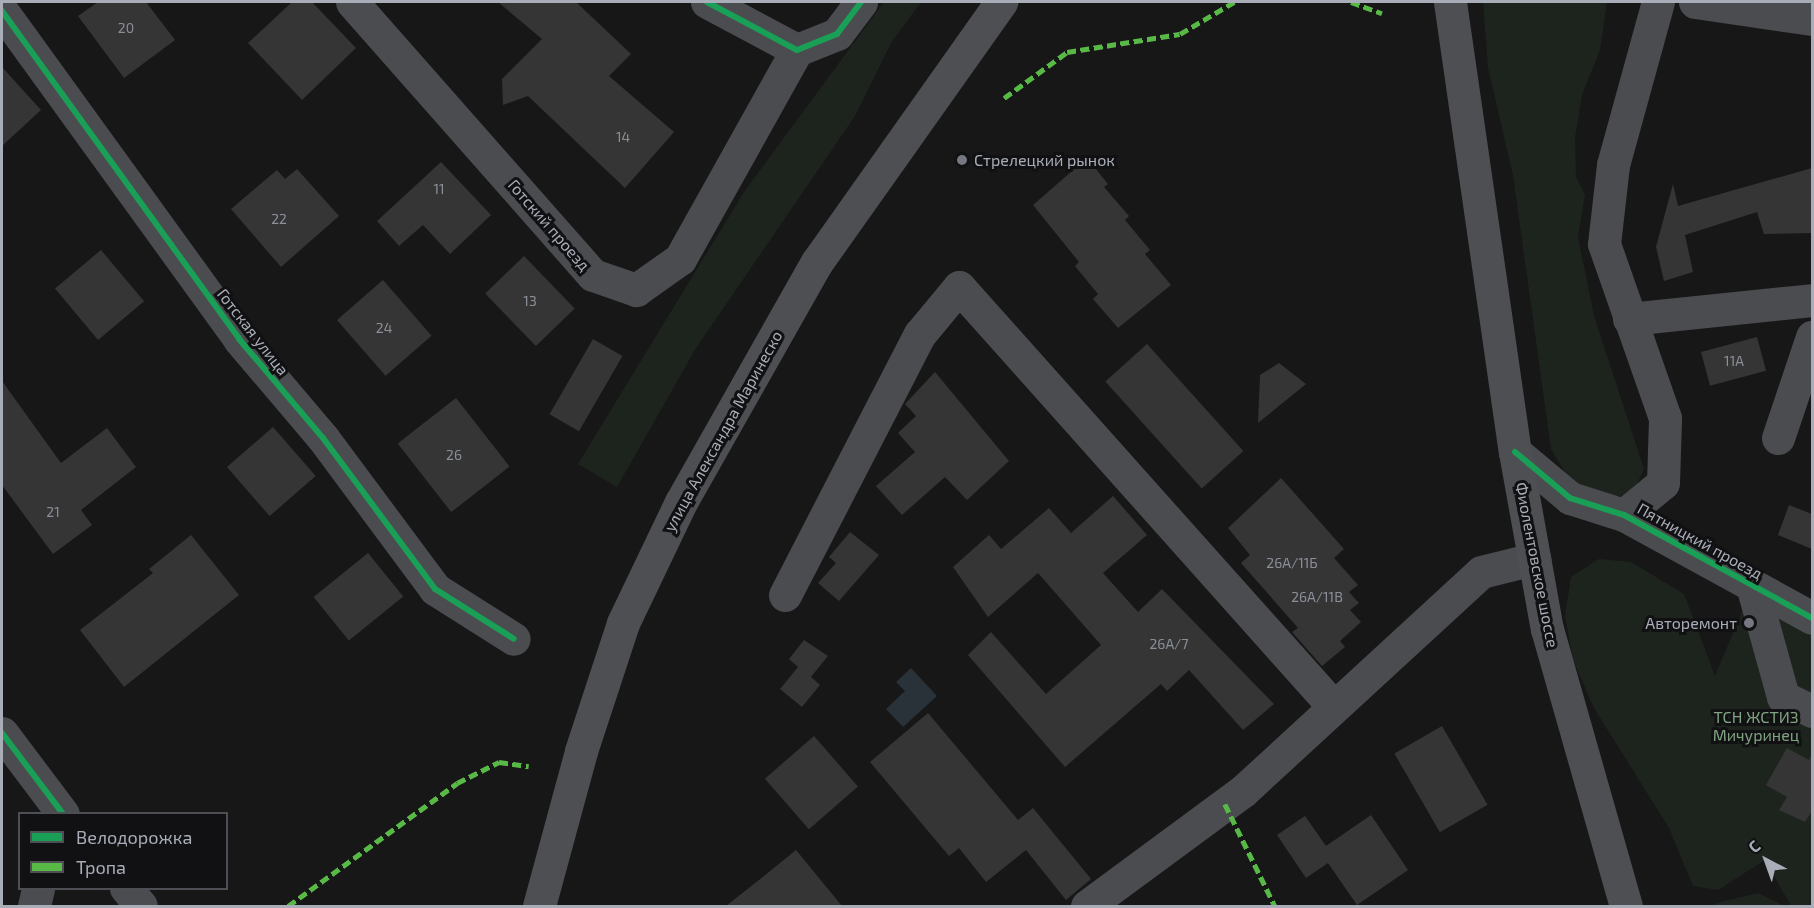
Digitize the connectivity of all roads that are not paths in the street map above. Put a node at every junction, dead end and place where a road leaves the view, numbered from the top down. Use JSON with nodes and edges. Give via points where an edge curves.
{"nodes":[{"id":1,"x":352,"y":2,"type":"edge"},
{"id":2,"x":707,"y":2,"type":"edge"},
{"id":3,"x":861,"y":2,"type":"edge"},
{"id":4,"x":1001,"y":2,"type":"edge"},
{"id":5,"x":1450,"y":2,"type":"edge"},
{"id":6,"x":1658,"y":2,"type":"edge"},
{"id":7,"x":1695,"y":2,"type":"edge"},
{"id":8,"x":2,"y":10,"type":"edge"},
{"id":9,"x":1812,"y":19,"type":"edge"},
{"id":10,"x":797,"y":50,"type":"junction"},
{"id":11,"x":1812,"y":300,"type":"edge"},
{"id":12,"x":1629,"y":319,"type":"junction"},
{"id":13,"x":1812,"y":337,"type":"edge"},
{"id":14,"x":1778,"y":438,"type":"dead end"},
{"id":15,"x":1515,"y":452,"type":"junction"},
{"id":16,"x":1624,"y":515,"type":"junction"},
{"id":17,"x":1534,"y":559,"type":"junction"},
{"id":18,"x":1752,"y":585,"type":"junction"},
{"id":19,"x":784,"y":595,"type":"dead end"},
{"id":20,"x":1809,"y":611,"type":"edge"},
{"id":21,"x":514,"y":639,"type":"dead end"},
{"id":22,"x":1334,"y":706,"type":"junction"},
{"id":23,"x":1812,"y":711,"type":"edge"},
{"id":24,"x":2,"y":733,"type":"edge"},
{"id":25,"x":57,"y":811,"type":"edge"},
{"id":26,"x":38,"y":890,"type":"edge"},
{"id":27,"x":128,"y":890,"type":"edge"},
{"id":28,"x":34,"y":906,"type":"edge"},
{"id":29,"x":141,"y":906,"type":"edge"},
{"id":30,"x":538,"y":906,"type":"edge"},
{"id":31,"x":1088,"y":906,"type":"edge"},
{"id":32,"x":1626,"y":906,"type":"edge"}],
"edges":[{"from":1,"to":10,"type":"street","name":"Готский проезд","via":[[593,275],[636,290],[680,259]]},
{"from":2,"to":10,"type":"street"},
{"from":3,"to":10,"type":"street","via":[[837,34]]},
{"from":4,"to":30,"type":"main road","name":"улица Александра Маринеско","via":[[817,262],[681,502],[624,623]]},
{"from":5,"to":15,"type":"main road","name":"Фиолентовское шоссе"},
{"from":6,"to":12,"type":"street","via":[[1613,165],[1605,244]]},
{"from":7,"to":9,"type":"street"},
{"from":8,"to":21,"type":"street","name":"Готская улица","via":[[239,339],[322,438],[435,589]]},
{"from":11,"to":12,"type":"street"},
{"from":12,"to":16,"type":"street","via":[[1665,418],[1663,483]]},
{"from":13,"to":14,"type":"street"},
{"from":15,"to":16,"type":"street","name":"Пятницкий проезд","via":[[1570,498]]},
{"from":15,"to":17,"type":"main road","name":"Фиолентовское шоссе"},
{"from":16,"to":18,"type":"street","name":"Пятницкий проезд"},
{"from":17,"to":22,"type":"street","via":[[1480,572]]},
{"from":17,"to":32,"type":"main road","name":"Фиолентовское шоссе","via":[[1547,629]]},
{"from":18,"to":20,"type":"street","name":"Пятницкий проезд"},
{"from":18,"to":23,"type":"street","via":[[1783,697]]},
{"from":19,"to":22,"type":"street","via":[[920,334],[960,287]]},
{"from":22,"to":31,"type":"street","via":[[1244,791]]},
{"from":24,"to":25,"type":"street"},
{"from":26,"to":28,"type":"street"},
{"from":27,"to":29,"type":"street"}]}
